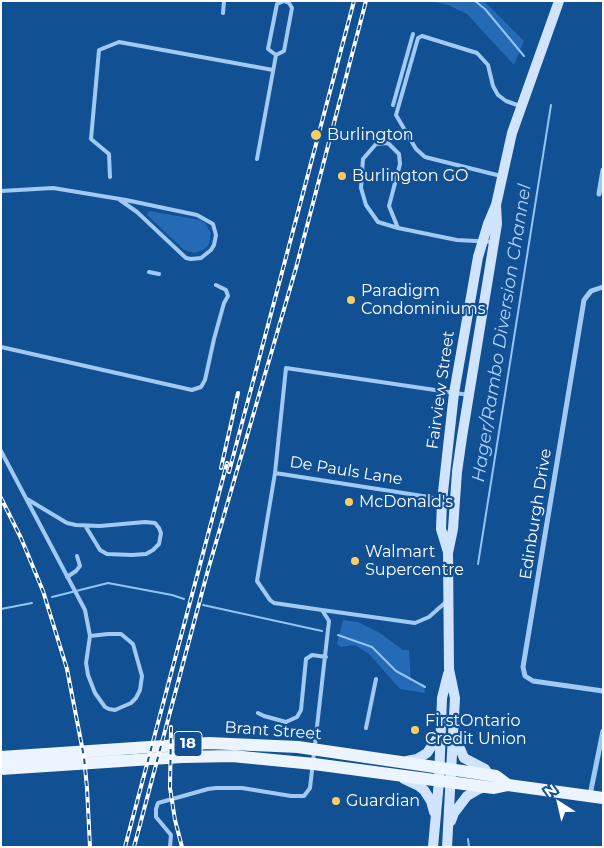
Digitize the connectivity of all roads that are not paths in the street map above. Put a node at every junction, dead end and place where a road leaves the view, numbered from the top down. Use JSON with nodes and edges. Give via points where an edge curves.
{"nodes":[{"id":1,"x":224,"y":1,"type":"edge"},
{"id":2,"x":284,"y":1,"type":"edge"},
{"id":3,"x":559,"y":1,"type":"edge"},
{"id":4,"x":223,"y":13,"type":"dead end"},
{"id":5,"x":413,"y":34,"type":"dead end"},
{"id":6,"x":276,"y":55,"type":"junction"},
{"id":7,"x":273,"y":70,"type":"junction"},
{"id":8,"x":393,"y":105,"type":"dead end"},
{"id":9,"x":520,"y":106,"type":"junction"},
{"id":10,"x":257,"y":159,"type":"dead end"},
{"id":11,"x":603,"y":170,"type":"edge"},
{"id":12,"x":502,"y":176,"type":"junction"},
{"id":13,"x":110,"y":177,"type":"dead end"},
{"id":14,"x":1,"y":191,"type":"edge"},
{"id":15,"x":599,"y":194,"type":"dead end"},
{"id":16,"x":120,"y":200,"type":"junction"},
{"id":17,"x":496,"y":205,"type":"junction"},
{"id":18,"x":398,"y":228,"type":"junction"},
{"id":19,"x":483,"y":242,"type":"junction"},
{"id":20,"x":494,"y":242,"type":"junction"},
{"id":21,"x":149,"y":272,"type":"dead end"},
{"id":22,"x":159,"y":274,"type":"dead end"},
{"id":23,"x":216,"y":285,"type":"dead end"},
{"id":24,"x":603,"y":287,"type":"edge"},
{"id":25,"x":1,"y":347,"type":"edge"},
{"id":26,"x":454,"y":393,"type":"junction"},
{"id":27,"x":469,"y":395,"type":"junction"},
{"id":28,"x":1,"y":451,"type":"edge"},
{"id":29,"x":275,"y":473,"type":"junction"},
{"id":30,"x":27,"y":499,"type":"junction"},
{"id":31,"x":442,"y":501,"type":"junction"},
{"id":32,"x":86,"y":526,"type":"junction"},
{"id":33,"x":448,"y":553,"type":"junction"},
{"id":34,"x":78,"y":556,"type":"dead end"},
{"id":35,"x":67,"y":577,"type":"junction"},
{"id":36,"x":448,"y":600,"type":"junction"},
{"id":37,"x":322,"y":610,"type":"junction"},
{"id":38,"x":90,"y":636,"type":"junction"},
{"id":39,"x":326,"y":657,"type":"junction"},
{"id":40,"x":449,"y":669,"type":"junction"},
{"id":41,"x":376,"y":679,"type":"dead end"},
{"id":42,"x":603,"y":691,"type":"edge"},
{"id":43,"x":258,"y":713,"type":"dead end"},
{"id":44,"x":366,"y":728,"type":"dead end"},
{"id":45,"x":454,"y":731,"type":"junction"},
{"id":46,"x":603,"y":731,"type":"edge"},
{"id":47,"x":441,"y":733,"type":"junction"},
{"id":48,"x":602,"y":741,"type":"edge"},
{"id":49,"x":315,"y":749,"type":"junction"},
{"id":50,"x":1,"y":757,"type":"edge"},
{"id":51,"x":314,"y":764,"type":"junction"},
{"id":52,"x":1,"y":769,"type":"edge"},
{"id":53,"x":398,"y":769,"type":"junction"},
{"id":54,"x":446,"y":775,"type":"junction"},
{"id":55,"x":488,"y":781,"type":"junction"},
{"id":56,"x":596,"y":797,"type":"edge"},
{"id":57,"x":436,"y":820,"type":"junction"},
{"id":58,"x":449,"y":824,"type":"junction"},
{"id":59,"x":170,"y":847,"type":"edge"},
{"id":60,"x":433,"y":847,"type":"edge"},
{"id":61,"x":447,"y":847,"type":"edge"}],
"edges":[{"from":1,"to":4,"type":"lane"},
{"from":2,"to":6,"type":"lane","via":[[277,4],[268,49]]},
{"from":2,"to":6,"type":"lane","via":[[289,2],[292,8],[284,51]]},
{"from":3,"to":9,"type":"main road","name":"Fairview Street"},
{"from":5,"to":8,"type":"lane"},
{"from":6,"to":7,"type":"lane"},
{"from":7,"to":10,"type":"lane"},
{"from":7,"to":13,"type":"lane","via":[[119,42],[99,50],[91,139],[109,154]]},
{"from":9,"to":12,"type":"main road","name":"Fairview Street"},
{"from":9,"to":12,"type":"lane","via":[[498,95],[488,65],[477,53],[422,36],[418,38],[396,115],[416,149],[425,157]]},
{"from":11,"to":15,"type":"street"},
{"from":12,"to":17,"type":"main road","name":"Fairview Street"},
{"from":14,"to":16,"type":"lane","via":[[53,188]]},
{"from":16,"to":16,"type":"lane","via":[[186,258],[201,258],[214,245],[213,224],[203,217]]},
{"from":17,"to":19,"type":"main road","name":"Fairview Street"},
{"from":17,"to":20,"type":"main road","name":"Fairview Street"},
{"from":18,"to":18,"type":"lane","via":[[389,206],[400,164],[398,154],[388,143],[376,144],[363,159],[361,188],[366,205],[378,222]]},
{"from":18,"to":19,"type":"lane"},
{"from":19,"to":20,"type":"lane"},
{"from":19,"to":26,"type":"main road","name":"Fairview Street"},
{"from":20,"to":27,"type":"main road","name":"Fairview Street"},
{"from":21,"to":22,"type":"lane"},
{"from":23,"to":25,"type":"lane","via":[[226,290],[228,296],[205,380],[192,390]]},
{"from":24,"to":42,"type":"street","name":"Edinburgh Drive","via":[[591,291],[584,300],[523,667],[525,676],[533,681]]},
{"from":26,"to":27,"type":"lane"},
{"from":26,"to":29,"type":"lane","via":[[286,368]]},
{"from":26,"to":31,"type":"main road","name":"Fairview Street"},
{"from":27,"to":33,"type":"main road","name":"Fairview Street"},
{"from":28,"to":30,"type":"lane"},
{"from":29,"to":31,"type":"lane","name":"De Pauls Lane"},
{"from":29,"to":37,"type":"lane","name":"De Pauls Lane","via":[[257,581],[274,603]]},
{"from":30,"to":32,"type":"lane","via":[[68,523]]},
{"from":30,"to":35,"type":"lane"},
{"from":31,"to":33,"type":"main road","name":"Fairview Street","via":[[441,529]]},
{"from":32,"to":32,"type":"lane","via":[[155,523],[161,533],[158,544],[146,554],[107,554],[100,550]]},
{"from":33,"to":36,"type":"main road","name":"Fairview Street"},
{"from":34,"to":35,"type":"lane","via":[[80,566]]},
{"from":35,"to":38,"type":"lane","via":[[84,610]]},
{"from":36,"to":37,"type":"lane","name":"De Pauls Lane","via":[[429,617],[416,623]]},
{"from":36,"to":40,"type":"main road","name":"Fairview Street"},
{"from":37,"to":39,"type":"lane","via":[[330,621]]},
{"from":38,"to":38,"type":"lane","via":[[86,663],[99,700],[105,707],[115,710],[131,703],[140,690],[142,676],[133,644],[121,634]]},
{"from":39,"to":43,"type":"lane","via":[[312,655],[306,659],[301,710],[297,717],[286,722]]},
{"from":39,"to":49,"type":"lane"},
{"from":40,"to":45,"type":"main road","name":"Fairview Street","via":[[455,698]]},
{"from":40,"to":47,"type":"main road","name":"Fairview Street","via":[[442,698]]},
{"from":41,"to":44,"type":"lane"},
{"from":45,"to":54,"type":"main road","name":"Fairview Street"},
{"from":45,"to":55,"type":"main road","via":[[464,758],[485,769]]},
{"from":46,"to":48,"type":"street"},
{"from":47,"to":53,"type":"main road","via":[[425,755]]},
{"from":47,"to":54,"type":"main road","name":"Fairview Street"},
{"from":48,"to":56,"type":"street"},
{"from":49,"to":50,"type":"main road","name":"Brant Street","number":"18","via":[[209,743]]},
{"from":49,"to":51,"type":"lane"},
{"from":49,"to":53,"type":"main road","name":"Brant Street","number":"18"},
{"from":51,"to":52,"type":"main road","name":"Brant Street","number":"18","via":[[204,756]]},
{"from":51,"to":53,"type":"main road","name":"Brant Street","number":"18"},
{"from":51,"to":59,"type":"lane","via":[[310,788],[304,796],[216,788],[158,803],[156,817],[171,835]]},
{"from":53,"to":54,"type":"main road","name":"Brant Street","number":"18"},
{"from":53,"to":57,"type":"main road","via":[[424,790]]},
{"from":54,"to":55,"type":"main road","name":"Brant Street"},
{"from":54,"to":57,"type":"main road","name":"Fairview Street"},
{"from":54,"to":58,"type":"main road","name":"Fairview Street"},
{"from":55,"to":56,"type":"main road","name":"Brant Street","via":[[496,776],[508,785]]},
{"from":55,"to":58,"type":"main road","via":[[467,796]]},
{"from":57,"to":60,"type":"main road","name":"Fairview Street"},
{"from":58,"to":61,"type":"main road","name":"Fairview Street"}]}
